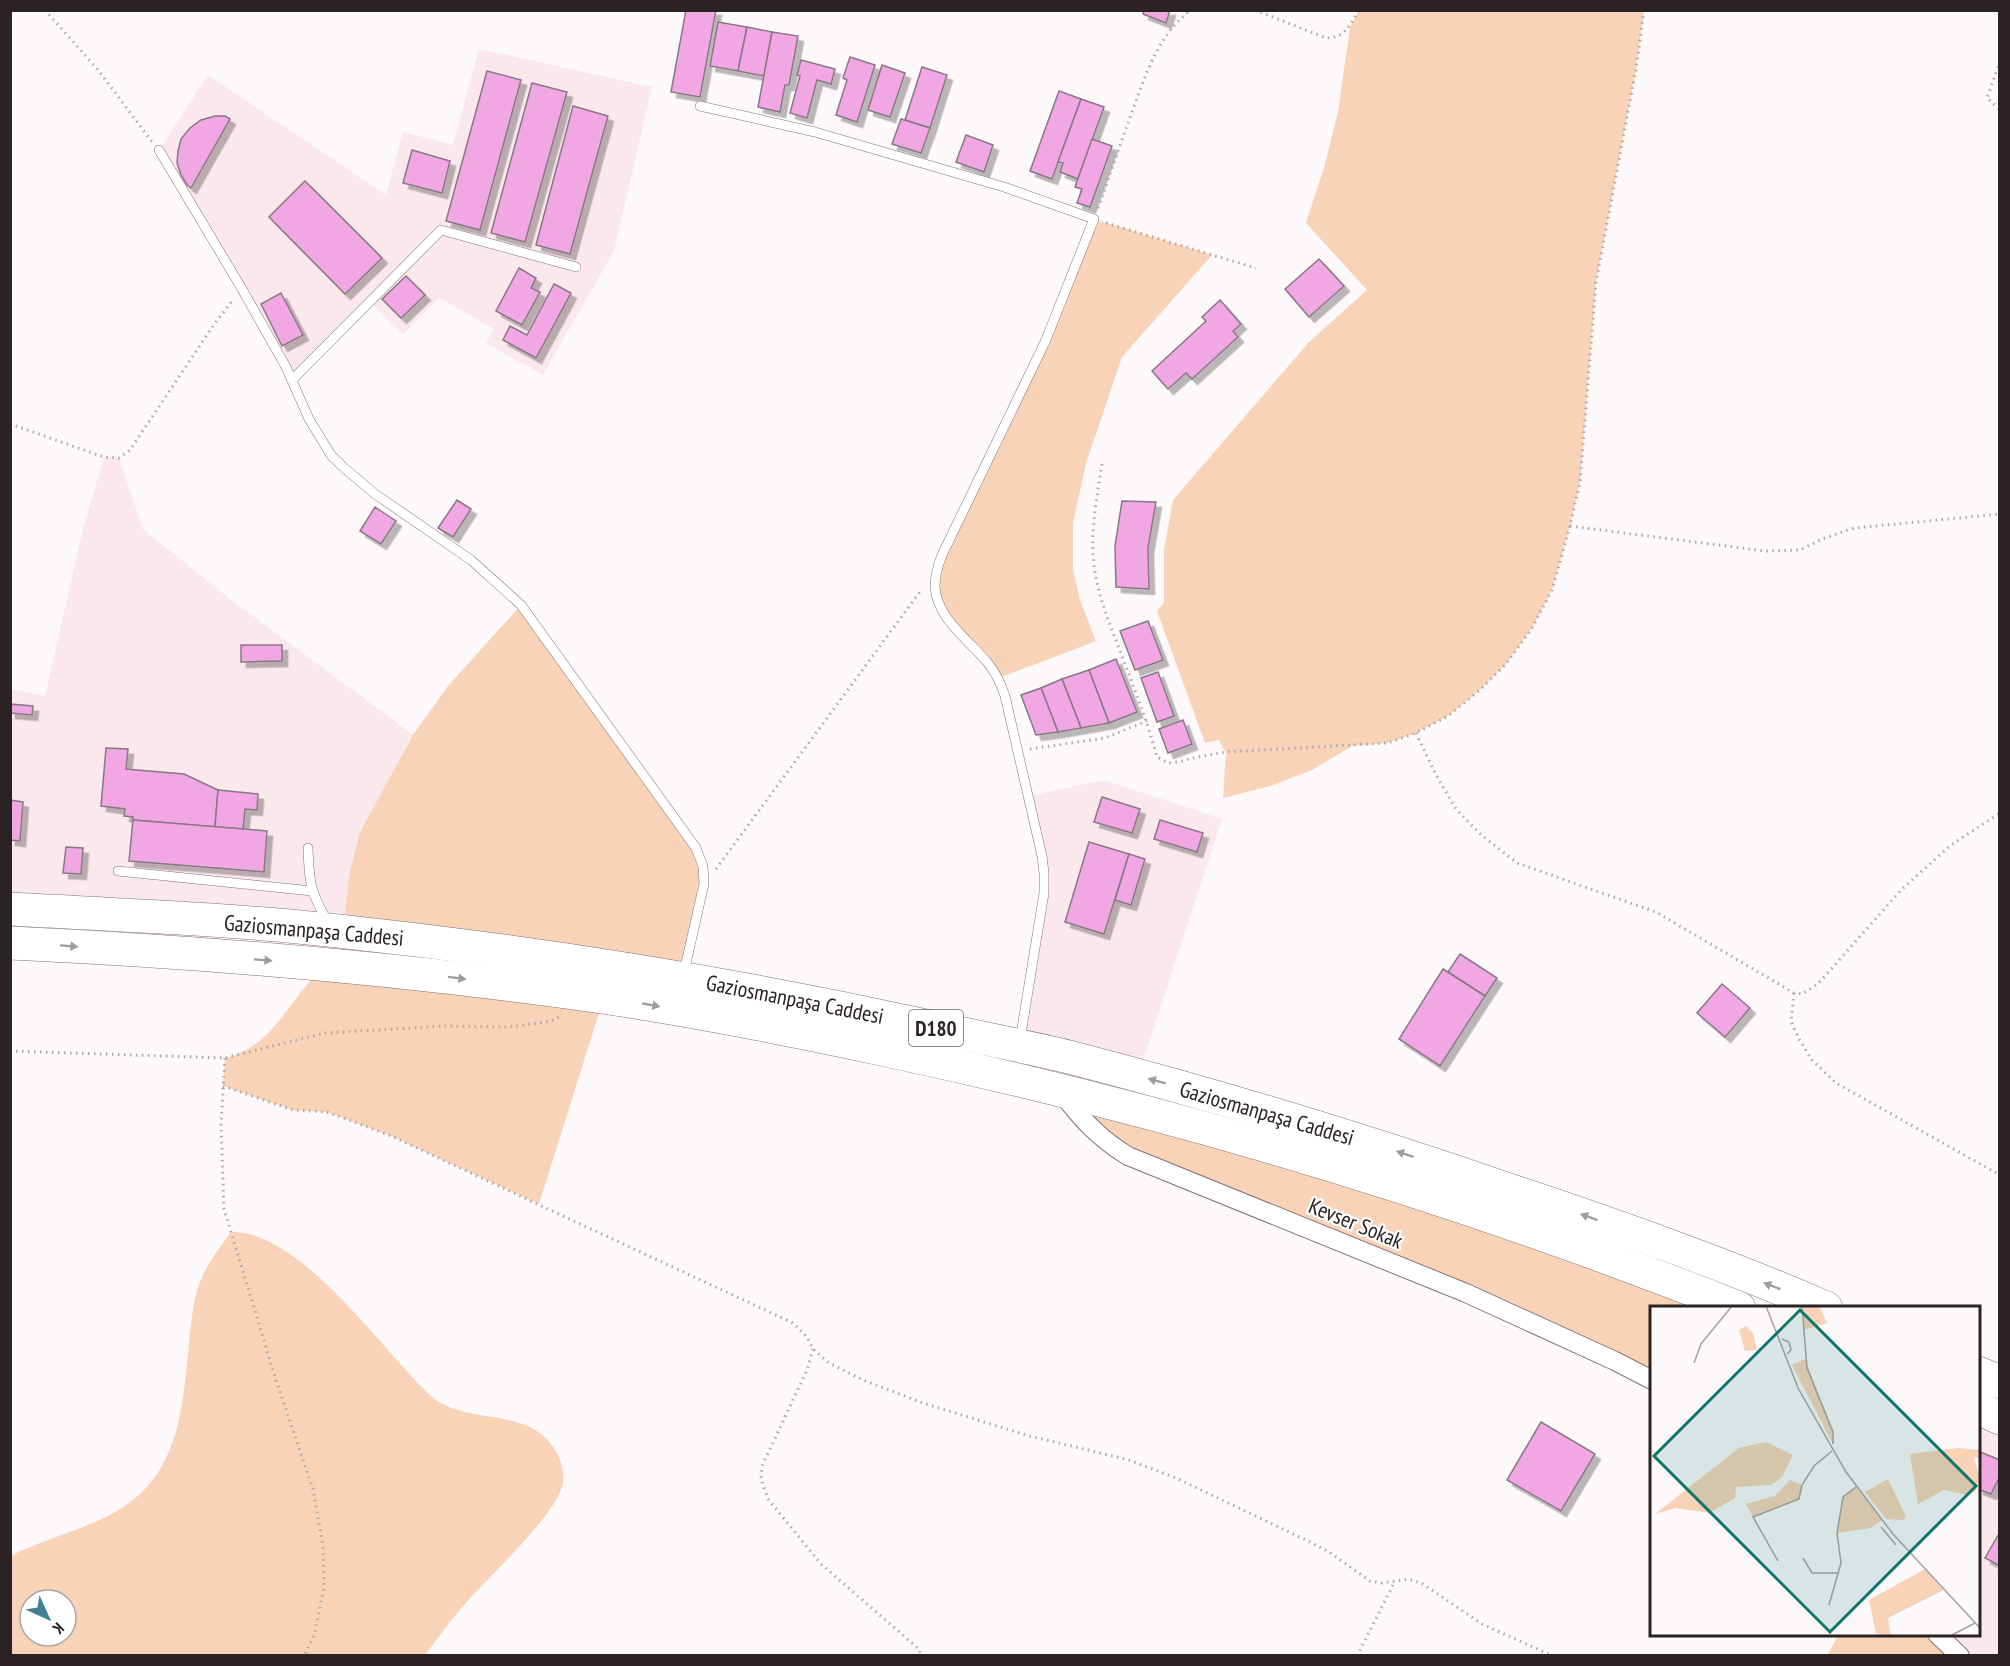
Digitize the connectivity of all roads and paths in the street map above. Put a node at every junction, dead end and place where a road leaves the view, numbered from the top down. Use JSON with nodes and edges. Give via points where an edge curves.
{"nodes":[{"id":1,"x":45,"y":10,"type":"edge"},
{"id":2,"x":1191,"y":10,"type":"edge"},
{"id":3,"x":1256,"y":10,"type":"edge"},
{"id":4,"x":1359,"y":10,"type":"edge"},
{"id":5,"x":1644,"y":10,"type":"edge"},
{"id":6,"x":2000,"y":61,"type":"edge"},
{"id":7,"x":700,"y":106,"type":"dead end"},
{"id":8,"x":2000,"y":110,"type":"edge"},
{"id":9,"x":159,"y":150,"type":"joint"},
{"id":10,"x":1094,"y":219,"type":"junction"},
{"id":11,"x":576,"y":267,"type":"dead end"},
{"id":12,"x":1256,"y":268,"type":"dead end"},
{"id":13,"x":242,"y":290,"type":"junction"},
{"id":14,"x":292,"y":380,"type":"junction"},
{"id":15,"x":10,"y":424,"type":"edge"},
{"id":16,"x":1102,"y":464,"type":"dead end"},
{"id":17,"x":2000,"y":514,"type":"edge"},
{"id":18,"x":1570,"y":526,"type":"junction"},
{"id":19,"x":937,"y":568,"type":"junction"},
{"id":20,"x":1147,"y":721,"type":"junction"},
{"id":21,"x":1416,"y":733,"type":"junction"},
{"id":22,"x":1018,"y":751,"type":"junction"},
{"id":23,"x":2000,"y":813,"type":"edge"},
{"id":24,"x":308,"y":848,"type":"dead end"},
{"id":25,"x":118,"y":871,"type":"dead end"},
{"id":26,"x":704,"y":884,"type":"junction"},
{"id":27,"x":312,"y":891,"type":"junction"},
{"id":28,"x":10,"y":909,"type":"edge"},
{"id":29,"x":333,"y":930,"type":"junction"},
{"id":30,"x":10,"y":943,"type":"edge"},
{"id":31,"x":682,"y":978,"type":"junction"},
{"id":32,"x":1794,"y":993,"type":"junction"},
{"id":33,"x":561,"y":1016,"type":"dead end"},
{"id":34,"x":1019,"y":1046,"type":"junction"},
{"id":35,"x":10,"y":1051,"type":"edge"},
{"id":36,"x":225,"y":1058,"type":"junction"},
{"id":37,"x":223,"y":1086,"type":"junction"},
{"id":38,"x":1059,"y":1089,"type":"junction"},
{"id":39,"x":2000,"y":1175,"type":"edge"},
{"id":40,"x":1734,"y":1306,"type":"edge"},
{"id":41,"x":1821,"y":1306,"type":"edge"},
{"id":42,"x":813,"y":1349,"type":"junction"},
{"id":43,"x":1980,"y":1374,"type":"edge"},
{"id":44,"x":1650,"y":1379,"type":"edge"},
{"id":45,"x":2000,"y":1382,"type":"edge"},
{"id":46,"x":1980,"y":1409,"type":"edge"},
{"id":47,"x":2000,"y":1418,"type":"edge"},
{"id":48,"x":1395,"y":1581,"type":"junction"},
{"id":49,"x":1938,"y":1636,"type":"edge"},
{"id":50,"x":304,"y":1656,"type":"edge"},
{"id":51,"x":921,"y":1656,"type":"edge"},
{"id":52,"x":1357,"y":1656,"type":"edge"},
{"id":53,"x":1553,"y":1656,"type":"edge"},
{"id":54,"x":1960,"y":1656,"type":"edge"}],
"edges":[{"from":1,"to":9,"type":"path","via":[[99,71]]},
{"from":2,"to":10,"type":"path","via":[[1158,48]]},
{"from":3,"to":4,"type":"path","via":[[1326,38],[1335,38],[1350,27]]},
{"from":5,"to":18,"type":"path","via":[[1596,282],[1580,482]]},
{"from":6,"to":8,"type":"path","via":[[1987,98]]},
{"from":7,"to":10,"type":"lane","via":[[815,132],[1004,187]]},
{"from":9,"to":13,"type":"lane"},
{"from":10,"to":12,"type":"path"},
{"from":10,"to":19,"type":"lane","via":[[1045,342]]},
{"from":11,"to":14,"type":"lane","via":[[441,230]]},
{"from":13,"to":14,"type":"lane"},
{"from":13,"to":15,"type":"path","via":[[215,322],[130,450],[119,458],[104,457]]},
{"from":14,"to":26,"type":"lane","via":[[320,440],[343,467],[471,560],[527,613],[683,828],[703,866]]},
{"from":16,"to":20,"type":"path","via":[[1093,519],[1097,583]]},
{"from":17,"to":18,"type":"path","via":[[1854,528],[1800,550],[1765,551]]},
{"from":18,"to":21,"type":"path","via":[[1552,590],[1532,628],[1506,664],[1448,716]]},
{"from":19,"to":22,"type":"lane","via":[[938,600],[954,626],[999,678]]},
{"from":19,"to":26,"type":"path"},
{"from":20,"to":21,"type":"path","via":[[1157,757],[1168,763],[1237,752],[1387,743]]},
{"from":20,"to":22,"type":"path","via":[[1105,738]]},
{"from":21,"to":32,"type":"path","via":[[1456,809],[1479,834],[1517,863],[1656,912]]},
{"from":22,"to":34,"type":"lane","via":[[1042,856],[1044,883]]},
{"from":23,"to":32,"type":"path","via":[[1951,844],[1901,890],[1818,984],[1802,994]]},
{"from":24,"to":27,"type":"lane"},
{"from":25,"to":27,"type":"lane"},
{"from":26,"to":31,"type":"lane"},
{"from":27,"to":29,"type":"lane"},
{"from":28,"to":29,"type":"highway","name":"Gaziosmanpaşa Caddesi","number":"D180"},
{"from":29,"to":31,"type":"highway","name":"Gaziosmanpaşa Caddesi","number":"D180"},
{"from":30,"to":38,"type":"highway","name":"Gaziosmanpaşa Caddesi","number":"D180","one_way":true,"via":[[330,964],[591,995],[815,1035]]},
{"from":31,"to":34,"type":"highway","name":"Gaziosmanpaşa Caddesi","number":"D180"},
{"from":32,"to":39,"type":"path","via":[[1791,1021],[1799,1039],[1812,1060],[1836,1083]]},
{"from":33,"to":36,"type":"path","via":[[552,1021],[509,1027],[446,1026],[325,1033]]},
{"from":41,"to":34,"type":"highway","name":"Gaziosmanpaşa Caddesi","number":"D180","one_way":true,"via":[[1691,1254],[1364,1141]]},
{"from":35,"to":36,"type":"path"},
{"from":36,"to":37,"type":"path"},
{"from":37,"to":42,"type":"path","via":[[293,1110],[327,1112],[390,1135],[793,1323]]},
{"from":37,"to":50,"type":"path","via":[[224,1209],[313,1488],[323,1545],[324,1588],[314,1635]]},
{"from":38,"to":40,"type":"highway","name":"Gaziosmanpaşa Caddesi","number":"D180","via":[[1231,1134],[1353,1172],[1571,1245]]},
{"from":38,"to":44,"type":"street","name":"Kevser Sokak","via":[[1082,1120],[1128,1156],[1466,1293]]},
{"from":42,"to":48,"type":"path","via":[[829,1363],[863,1380],[922,1403],[1026,1435],[1129,1460],[1176,1478],[1329,1552],[1370,1581]]},
{"from":42,"to":51,"type":"path","via":[[762,1466],[761,1479],[768,1498],[821,1564],[919,1649]]},
{"from":43,"to":45,"type":"highway"},
{"from":46,"to":47,"type":"highway"},
{"from":48,"to":52,"type":"path"},
{"from":48,"to":53,"type":"path","via":[[1423,1584],[1482,1624]]},
{"from":49,"to":54,"type":"street"}]}
